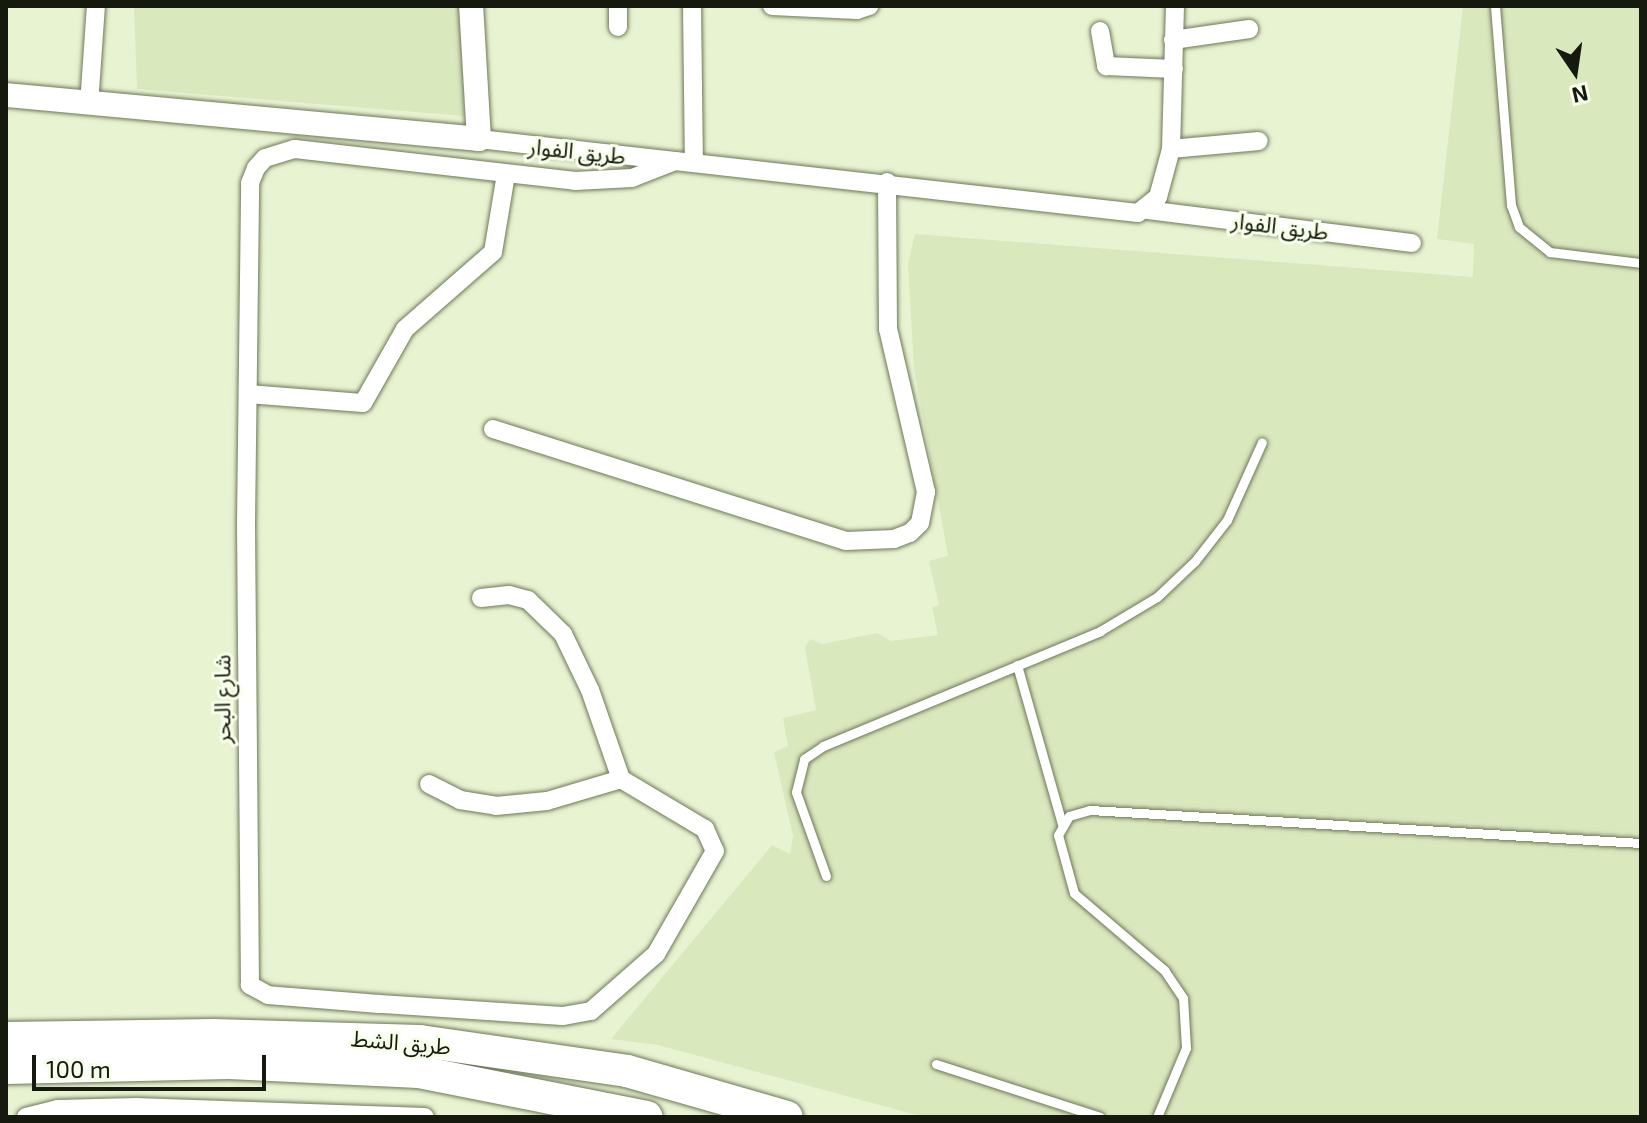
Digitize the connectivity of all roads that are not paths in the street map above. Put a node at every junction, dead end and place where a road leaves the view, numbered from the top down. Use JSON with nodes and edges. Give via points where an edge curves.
{"nodes":[{"id":1,"x":96,"y":6,"type":"edge"},
{"id":2,"x":471,"y":6,"type":"edge"},
{"id":3,"x":618,"y":6,"type":"edge"},
{"id":4,"x":692,"y":6,"type":"edge"},
{"id":5,"x":772,"y":6,"type":"edge"},
{"id":6,"x":869,"y":6,"type":"edge"},
{"id":7,"x":1175,"y":6,"type":"edge"},
{"id":8,"x":1495,"y":6,"type":"edge"},
{"id":9,"x":618,"y":27,"type":"dead end"},
{"id":10,"x":1249,"y":29,"type":"dead end"},
{"id":11,"x":1100,"y":31,"type":"dead end"},
{"id":12,"x":1173,"y":40,"type":"junction"},
{"id":13,"x":1174,"y":69,"type":"junction"},
{"id":14,"x":6,"y":95,"type":"edge"},
{"id":15,"x":89,"y":105,"type":"junction"},
{"id":16,"x":479,"y":139,"type":"junction"},
{"id":17,"x":1259,"y":141,"type":"dead end"},
{"id":18,"x":1171,"y":149,"type":"junction"},
{"id":19,"x":684,"y":162,"type":"junction"},
{"id":20,"x":506,"y":174,"type":"junction"},
{"id":21,"x":887,"y":182,"type":"junction"},
{"id":22,"x":1147,"y":210,"type":"junction"},
{"id":23,"x":1412,"y":243,"type":"dead end"},
{"id":24,"x":1641,"y":263,"type":"edge"},
{"id":25,"x":248,"y":394,"type":"junction"},
{"id":26,"x":493,"y":429,"type":"dead end"},
{"id":27,"x":1262,"y":442,"type":"dead end"},
{"id":28,"x":481,"y":598,"type":"dead end"},
{"id":29,"x":1017,"y":665,"type":"junction"},
{"id":30,"x":621,"y":779,"type":"junction"},
{"id":31,"x":429,"y":784,"type":"dead end"},
{"id":32,"x":1062,"y":824,"type":"junction"},
{"id":33,"x":1641,"y":843,"type":"edge"},
{"id":34,"x":826,"y":876,"type":"dead end"},
{"id":35,"x":6,"y":1038,"type":"edge"},
{"id":36,"x":936,"y":1064,"type":"dead end"},
{"id":37,"x":6,"y":1068,"type":"edge"},
{"id":38,"x":26,"y":1117,"type":"edge"},
{"id":39,"x":425,"y":1117,"type":"edge"},
{"id":40,"x":647,"y":1117,"type":"edge"},
{"id":41,"x":787,"y":1117,"type":"edge"},
{"id":42,"x":1100,"y":1117,"type":"edge"},
{"id":43,"x":1157,"y":1117,"type":"edge"}],
"edges":[{"from":1,"to":15,"type":"street"},
{"from":2,"to":16,"type":"street"},
{"from":3,"to":9,"type":"street"},
{"from":4,"to":19,"type":"street"},
{"from":5,"to":6,"type":"street"},
{"from":7,"to":12,"type":"street"},
{"from":8,"to":24,"type":"lane","via":[[1511,205],[1525,235],[1550,252]]},
{"from":10,"to":12,"type":"street"},
{"from":11,"to":13,"type":"street","via":[[1106,66]]},
{"from":12,"to":13,"type":"street"},
{"from":13,"to":18,"type":"street"},
{"from":14,"to":15,"type":"street","name":"طريق الفوار"},
{"from":15,"to":16,"type":"street","name":"طريق الفوار"},
{"from":16,"to":19,"type":"street","name":"طريق الفوار"},
{"from":17,"to":18,"type":"street"},
{"from":18,"to":22,"type":"street","via":[[1163,187]]},
{"from":19,"to":20,"type":"street","name":"شارع البحر","via":[[608,181]]},
{"from":19,"to":21,"type":"street","name":"طريق الفوار"},
{"from":20,"to":25,"type":"street","via":[[493,252],[405,329],[363,403]]},
{"from":20,"to":25,"type":"street","name":"شارع البحر","via":[[295,149],[265,158],[250,183]]},
{"from":21,"to":22,"type":"street","name":"طريق الفوار","via":[[1125,213]]},
{"from":21,"to":26,"type":"street","via":[[888,329],[926,492],[920,523],[910,533],[846,541]]},
{"from":22,"to":23,"type":"street","name":"طريق الفوار"},
{"from":25,"to":30,"type":"street","name":"شارع البحر","via":[[250,985],[268,995],[379,1004],[562,1016],[591,1011],[656,954],[715,851],[705,829]]},
{"from":27,"to":29,"type":"lane","via":[[1227,520],[1177,579],[1120,620]]},
{"from":28,"to":30,"type":"street","via":[[509,595],[528,600],[563,634],[590,690]]},
{"from":29,"to":32,"type":"lane"},
{"from":29,"to":34,"type":"lane","via":[[823,746],[804,759],[796,792]]},
{"from":30,"to":31,"type":"street","via":[[547,801],[496,806],[460,800]]},
{"from":32,"to":33,"type":"lane","via":[[1079,811],[1090,810]]},
{"from":32,"to":43,"type":"lane","via":[[1059,845],[1074,893],[1164,970],[1183,998],[1186,1048]]},
{"from":35,"to":41,"type":"highway","name":"طريق الشط","via":[[243,1035],[420,1041],[627,1071]]},
{"from":36,"to":42,"type":"lane"},
{"from":37,"to":40,"type":"highway","name":"طريق الشط","via":[[229,1063],[419,1072]]},
{"from":38,"to":39,"type":"street","via":[[58,1109],[136,1107]]}]}
